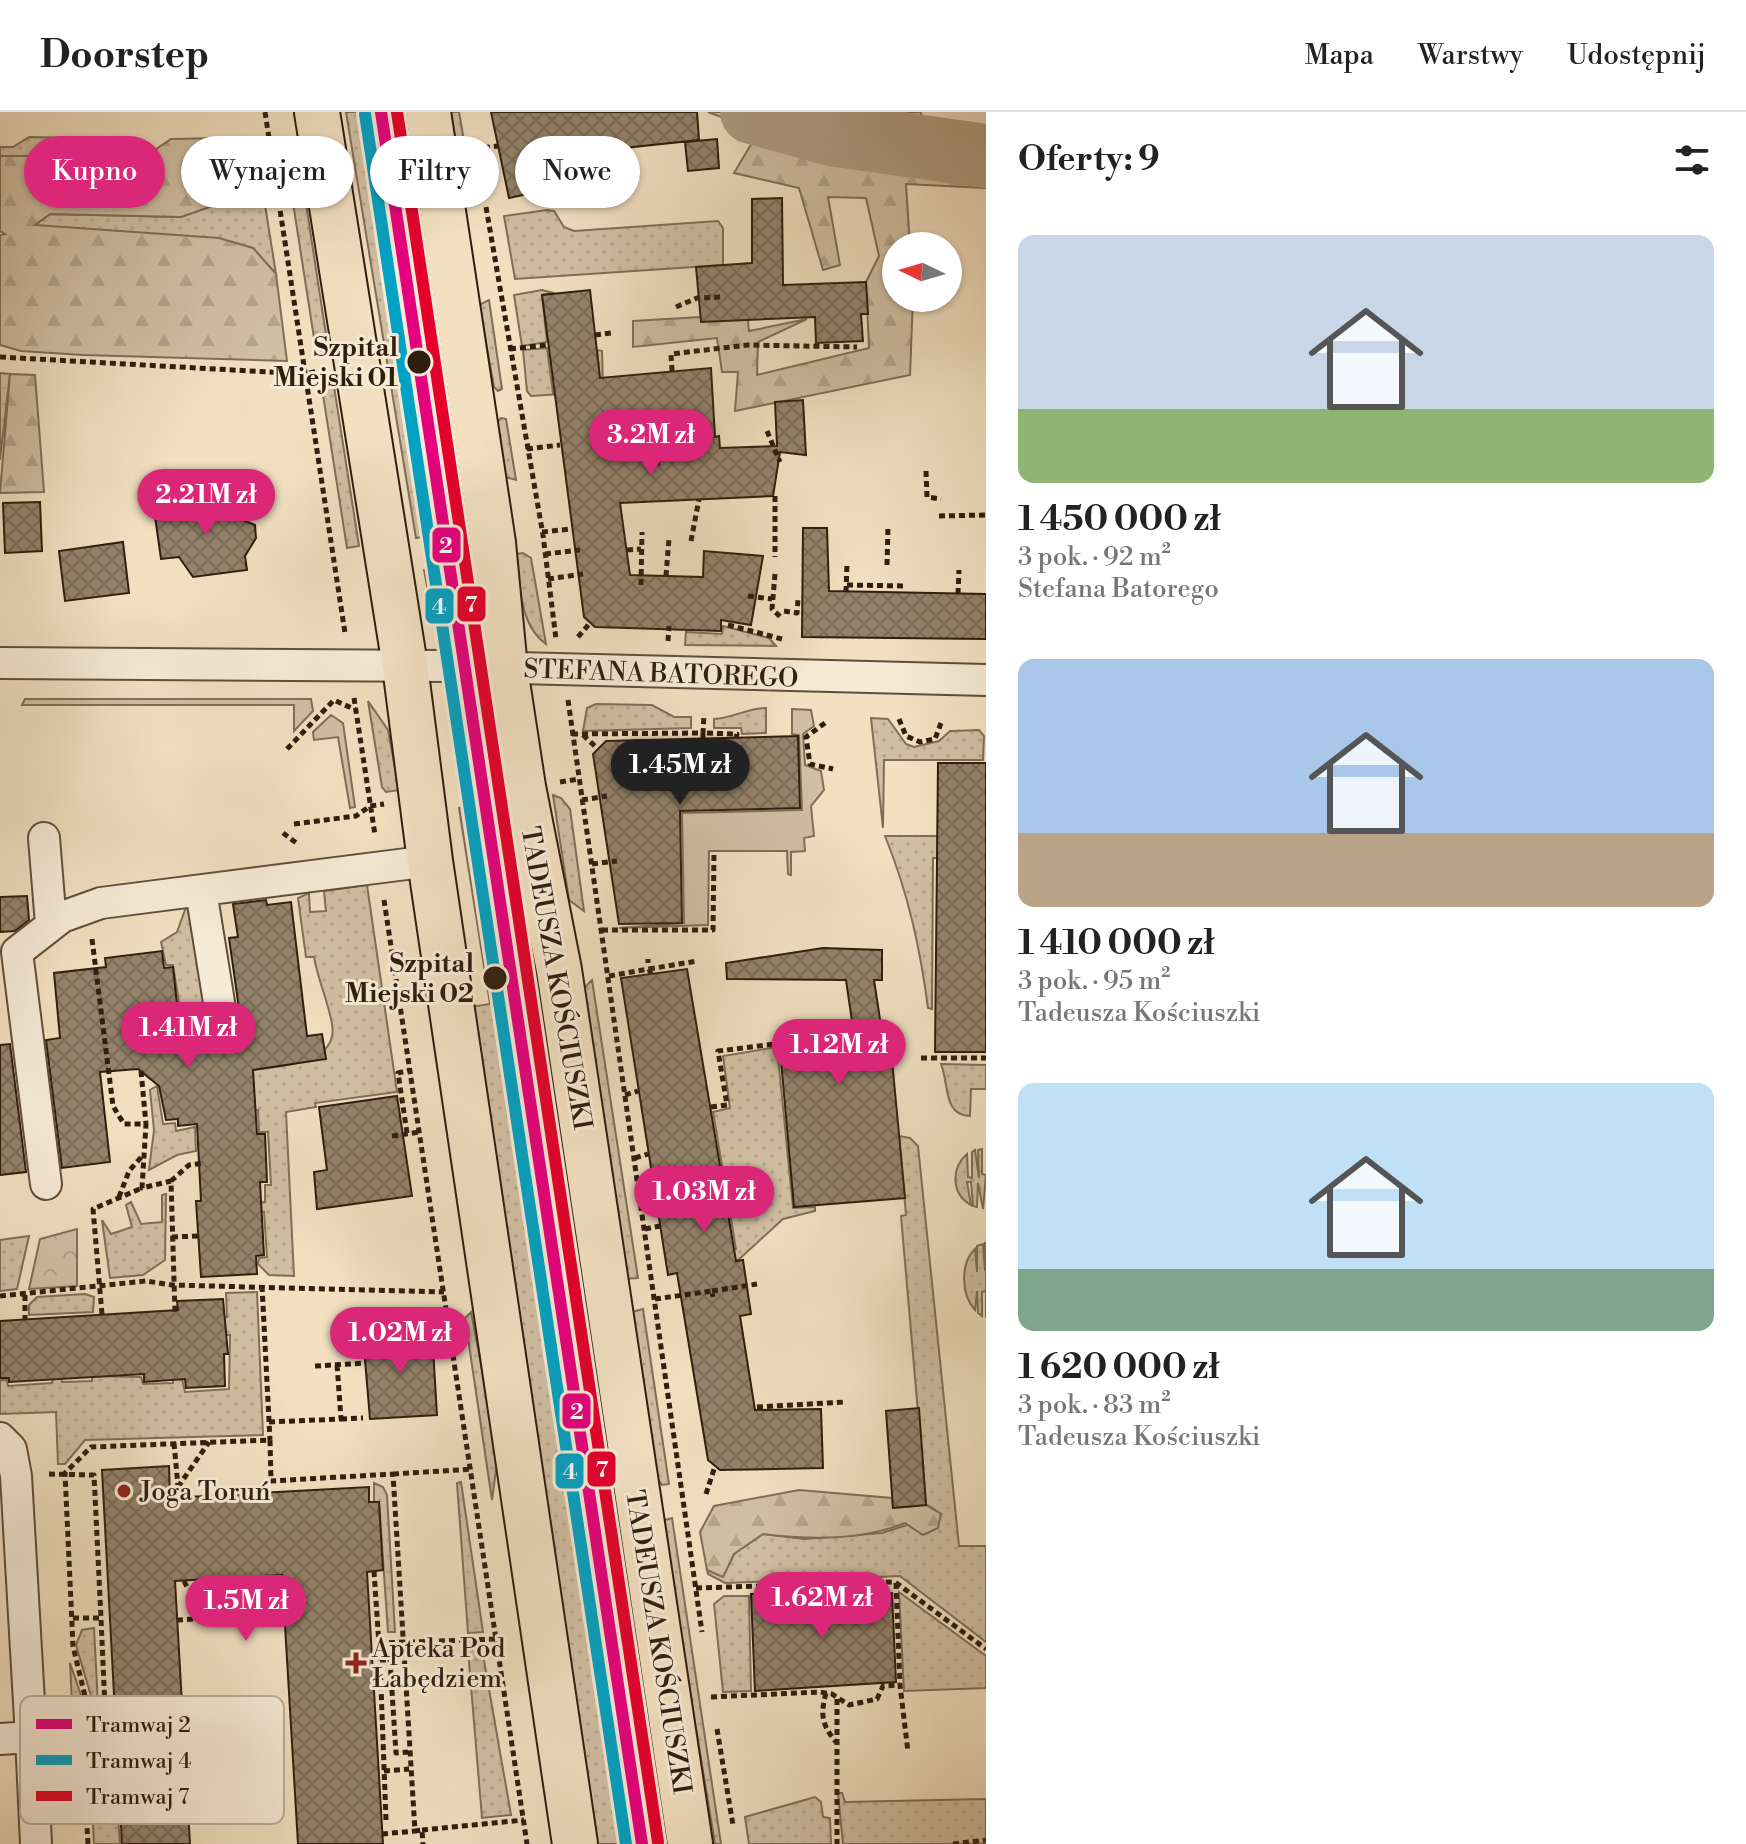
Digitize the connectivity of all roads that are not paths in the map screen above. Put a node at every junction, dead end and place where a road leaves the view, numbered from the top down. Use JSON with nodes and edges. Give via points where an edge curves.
{"nodes":[{"id":1,"x":317,"y":112,"type":"edge"},
{"id":2,"x":428,"y":112,"type":"edge"},
{"id":3,"x":0,"y":663,"type":"edge"},
{"id":4,"x":405,"y":666,"type":"junction"},
{"id":5,"x":505,"y":669,"type":"junction"},
{"id":6,"x":986,"y":680,"type":"edge"},
{"id":7,"x":44,"y":838,"type":"dead end"},
{"id":8,"x":430,"y":861,"type":"junction"},
{"id":9,"x":201,"y":891,"type":"junction"},
{"id":10,"x":51,"y":924,"type":"junction"},
{"id":11,"x":8,"y":952,"type":"edge"},
{"id":12,"x":223,"y":1027,"type":"dead end"},
{"id":13,"x":46,"y":1184,"type":"dead end"},
{"id":14,"x":10,"y":1458,"type":"edge"},
{"id":15,"x":28,"y":1696,"type":"edge"},
{"id":16,"x":20,"y":1738,"type":"edge"},
{"id":17,"x":0,"y":1739,"type":"edge"},
{"id":18,"x":35,"y":1824,"type":"edge"},
{"id":19,"x":36,"y":1844,"type":"edge"},
{"id":20,"x":575,"y":1844,"type":"edge"},
{"id":21,"x":690,"y":1844,"type":"edge"}],
"edges":[{"from":1,"to":4,"type":"main road"},
{"from":2,"to":5,"type":"main road","name":"TADEUSZA KOŚCIUSZKI","via":[[493,543]]},
{"from":3,"to":4,"type":"street","name":"STEFANA BATOREGO"},
{"from":4,"to":5,"type":"street","name":"STEFANA BATOREGO"},
{"from":4,"to":8,"type":"main road"},
{"from":5,"to":6,"type":"street","name":"STEFANA BATOREGO"},
{"from":5,"to":21,"type":"main road","name":"TADEUSZA KOŚCIUSZKI","via":[[559,970]]},
{"from":7,"to":10,"type":"street"},
{"from":8,"to":9,"type":"street"},
{"from":8,"to":20,"type":"main road"},
{"from":9,"to":10,"type":"street","via":[[89,907]]},
{"from":9,"to":12,"type":"street"},
{"from":10,"to":11,"type":"street"},
{"from":11,"to":13,"type":"street"},
{"from":14,"to":15,"type":"street"},
{"from":16,"to":17,"type":"street"},
{"from":18,"to":19,"type":"street"}]}
